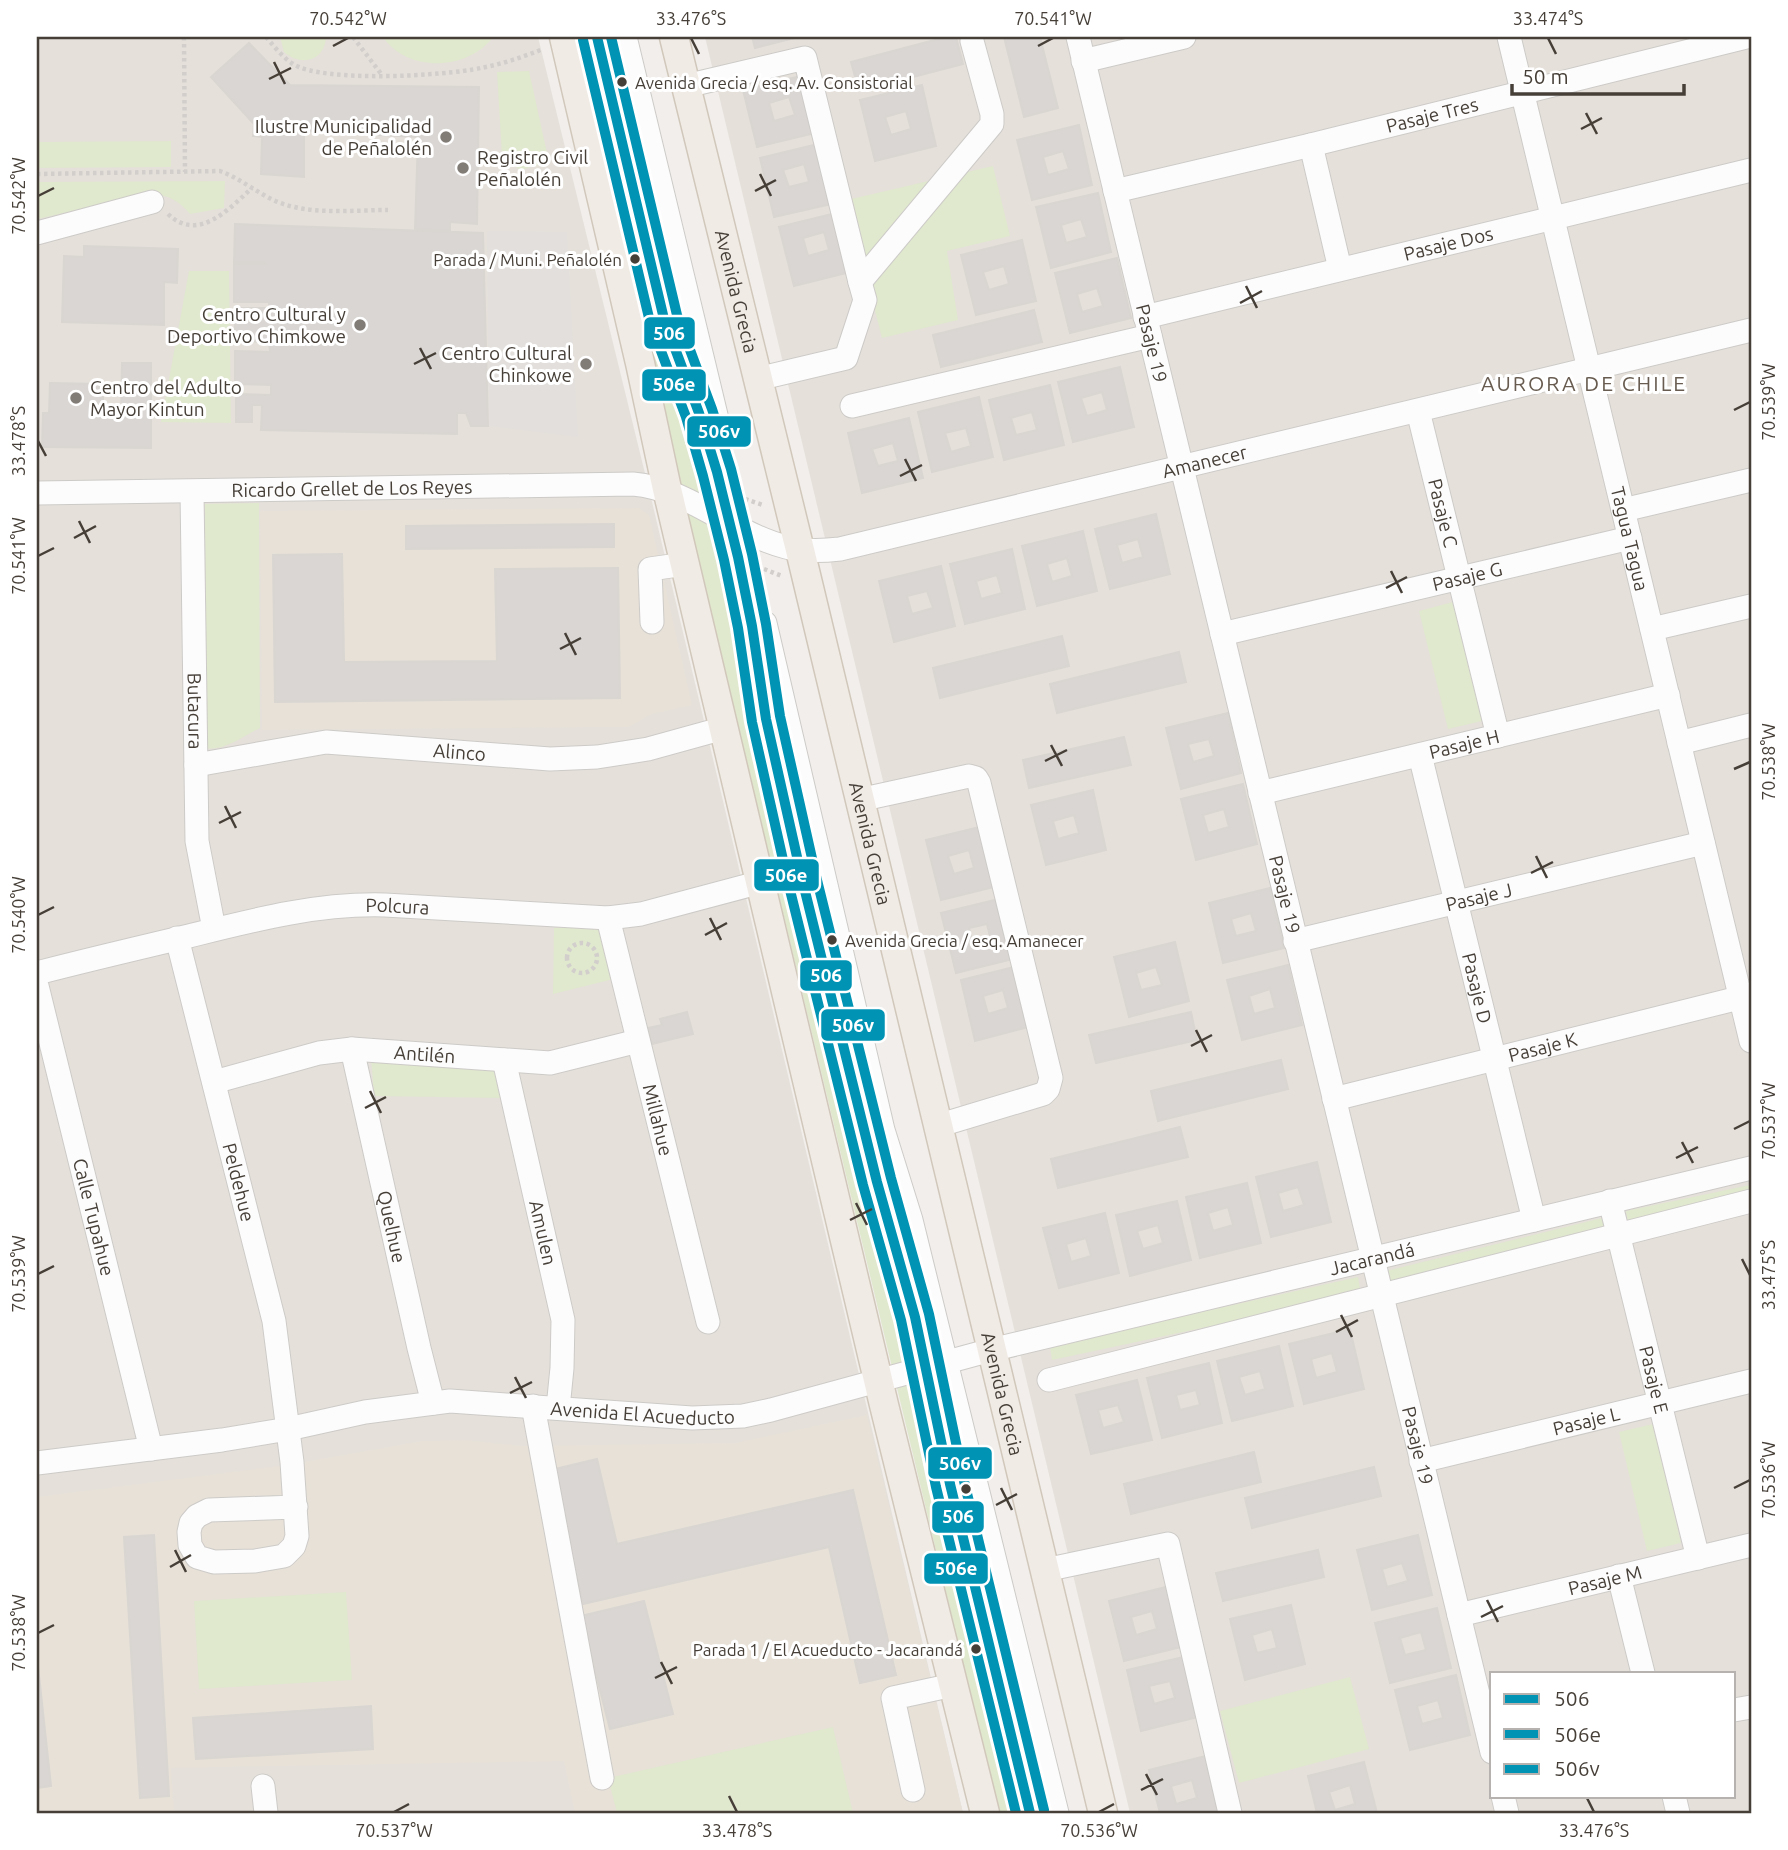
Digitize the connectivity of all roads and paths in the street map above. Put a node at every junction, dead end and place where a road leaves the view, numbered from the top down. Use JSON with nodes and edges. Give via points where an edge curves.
{"nodes":[{"id":1,"x":184,"y":37,"type":"edge"},
{"id":2,"x":266,"y":37,"type":"edge"},
{"id":3,"x":353,"y":37,"type":"edge"},
{"id":4,"x":597,"y":37,"type":"edge"},
{"id":5,"x":625,"y":37,"type":"edge"},
{"id":6,"x":674,"y":37,"type":"edge"},
{"id":7,"x":1077,"y":37,"type":"edge"},
{"id":8,"x":1184,"y":37,"type":"edge"},
{"id":9,"x":1509,"y":37,"type":"edge"},
{"id":10,"x":1746,"y":37,"type":"edge"},
{"id":11,"x":564,"y":39,"type":"edge"},
{"id":12,"x":972,"y":41,"type":"dead end"},
{"id":13,"x":1083,"y":61,"type":"junction"},
{"id":14,"x":382,"y":75,"type":"junction"},
{"id":15,"x":686,"y":86,"type":"junction"},
{"id":16,"x":1522,"y":92,"type":"junction"},
{"id":17,"x":1311,"y":145,"type":"junction"},
{"id":18,"x":1751,"y":170,"type":"edge"},
{"id":19,"x":185,"y":172,"type":"junction"},
{"id":20,"x":37,"y":174,"type":"edge"},
{"id":21,"x":252,"y":188,"type":"junction"},
{"id":22,"x":1115,"y":191,"type":"junction"},
{"id":23,"x":152,"y":202,"type":"joint"},
{"id":24,"x":388,"y":210,"type":"dead end"},
{"id":25,"x":1552,"y":218,"type":"junction"},
{"id":26,"x":37,"y":233,"type":"edge"},
{"id":27,"x":1340,"y":270,"type":"junction"},
{"id":28,"x":860,"y":282,"type":"junction"},
{"id":29,"x":1148,"y":327,"type":"junction"},
{"id":30,"x":1751,"y":330,"type":"edge"},
{"id":31,"x":1589,"y":369,"type":"junction"},
{"id":32,"x":757,"y":379,"type":"junction"},
{"id":33,"x":852,"y":406,"type":"dead end"},
{"id":34,"x":1418,"y":411,"type":"junction"},
{"id":35,"x":1183,"y":467,"type":"junction"},
{"id":36,"x":1751,"y":480,"type":"edge"},
{"id":37,"x":667,"y":489,"type":"junction"},
{"id":38,"x":192,"y":492,"type":"junction"},
{"id":39,"x":37,"y":493,"type":"edge"},
{"id":40,"x":1623,"y":510,"type":"junction"},
{"id":41,"x":736,"y":526,"type":"junction"},
{"id":42,"x":1630,"y":538,"type":"junction"},
{"id":43,"x":800,"y":550,"type":"junction"},
{"id":44,"x":685,"y":564,"type":"junction"},
{"id":45,"x":1459,"y":578,"type":"junction"},
{"id":46,"x":1751,"y":606,"type":"edge"},
{"id":47,"x":652,"y":622,"type":"dead end"},
{"id":48,"x":1652,"y":629,"type":"junction"},
{"id":49,"x":1222,"y":634,"type":"junction"},
{"id":50,"x":1668,"y":695,"type":"junction"},
{"id":51,"x":1751,"y":725,"type":"edge"},
{"id":52,"x":724,"y":728,"type":"junction"},
{"id":53,"x":1498,"y":736,"type":"junction"},
{"id":54,"x":1679,"y":743,"type":"junction"},
{"id":55,"x":1420,"y":755,"type":"junction"},
{"id":56,"x":196,"y":765,"type":"junction"},
{"id":57,"x":1260,"y":793,"type":"junction"},
{"id":58,"x":859,"y":800,"type":"junction"},
{"id":59,"x":1703,"y":843,"type":"junction"},
{"id":60,"x":761,"y":882,"type":"junction"},
{"id":61,"x":1456,"y":902,"type":"junction"},
{"id":62,"x":608,"y":918,"type":"junction"},
{"id":63,"x":214,"y":929,"type":"junction"},
{"id":64,"x":177,"y":938,"type":"junction"},
{"id":65,"x":1295,"y":942,"type":"junction"},
{"id":66,"x":569,"y":950,"type":"joint"},
{"id":67,"x":37,"y":973,"type":"edge"},
{"id":68,"x":37,"y":986,"type":"edge"},
{"id":69,"x":1746,"y":997,"type":"edge"},
{"id":70,"x":638,"y":1041,"type":"junction"},
{"id":71,"x":1751,"y":1041,"type":"edge"},
{"id":72,"x":352,"y":1049,"type":"junction"},
{"id":73,"x":1495,"y":1059,"type":"junction"},
{"id":74,"x":504,"y":1060,"type":"junction"},
{"id":75,"x":214,"y":1082,"type":"junction"},
{"id":76,"x":1334,"y":1099,"type":"junction"},
{"id":77,"x":937,"y":1126,"type":"junction"},
{"id":78,"x":1751,"y":1168,"type":"edge"},
{"id":79,"x":1610,"y":1201,"type":"junction"},
{"id":80,"x":1751,"y":1201,"type":"edge"},
{"id":81,"x":1534,"y":1220,"type":"junction"},
{"id":82,"x":1618,"y":1235,"type":"junction"},
{"id":83,"x":1373,"y":1260,"type":"junction"},
{"id":84,"x":1381,"y":1294,"type":"junction"},
{"id":85,"x":708,"y":1322,"type":"dead end"},
{"id":86,"x":991,"y":1350,"type":"junction"},
{"id":87,"x":936,"y":1364,"type":"junction"},
{"id":88,"x":878,"y":1380,"type":"junction"},
{"id":89,"x":1049,"y":1380,"type":"dead end"},
{"id":90,"x":1751,"y":1381,"type":"edge"},
{"id":91,"x":433,"y":1403,"type":"junction"},
{"id":92,"x":1660,"y":1403,"type":"junction"},
{"id":93,"x":533,"y":1406,"type":"junction"},
{"id":94,"x":558,"y":1408,"type":"junction"},
{"id":95,"x":288,"y":1429,"type":"junction"},
{"id":96,"x":150,"y":1449,"type":"junction"},
{"id":97,"x":1421,"y":1461,"type":"junction"},
{"id":98,"x":37,"y":1463,"type":"edge"},
{"id":99,"x":296,"y":1507,"type":"junction"},
{"id":100,"x":1751,"y":1545,"type":"edge"},
{"id":101,"x":1699,"y":1558,"type":"junction"},
{"id":102,"x":1045,"y":1570,"type":"junction"},
{"id":103,"x":1619,"y":1576,"type":"junction"},
{"id":104,"x":1459,"y":1615,"type":"junction"},
{"id":105,"x":1643,"y":1672,"type":"edge"},
{"id":106,"x":953,"y":1685,"type":"junction"},
{"id":107,"x":1490,"y":1744,"type":"edge"},
{"id":108,"x":602,"y":1778,"type":"dead end"},
{"id":109,"x":263,"y":1786,"type":"dead end"},
{"id":110,"x":913,"y":1790,"type":"dead end"},
{"id":111,"x":265,"y":1813,"type":"edge"},
{"id":112,"x":985,"y":1813,"type":"edge"},
{"id":113,"x":1030,"y":1813,"type":"edge"},
{"id":114,"x":1057,"y":1813,"type":"edge"},
{"id":115,"x":1103,"y":1813,"type":"edge"},
{"id":116,"x":1230,"y":1813,"type":"edge"}],
"edges":[{"from":1,"to":19,"type":"path"},
{"from":2,"to":14,"type":"path","via":[[293,65],[315,71]]},
{"from":3,"to":14,"type":"path"},
{"from":4,"to":41,"type":"street","via":[[664,319]]},
{"from":5,"to":41,"type":"street"},
{"from":6,"to":15,"type":"main road","name":"Avenida Grecia"},
{"from":7,"to":13,"type":"street","name":"Pasaje 19"},
{"from":8,"to":13,"type":"street"},
{"from":9,"to":16,"type":"street","name":"Tagua Tagua"},
{"from":10,"to":16,"type":"street","name":"Pasaje Tres"},
{"from":11,"to":14,"type":"path","via":[[480,68]]},
{"from":11,"to":37,"type":"main road"},
{"from":12,"to":28,"type":"street","via":[[992,124]]},
{"from":13,"to":22,"type":"street","name":"Pasaje 19"},
{"from":15,"to":28,"type":"street","via":[[805,58]]},
{"from":15,"to":32,"type":"main road","name":"Avenida Grecia"},
{"from":16,"to":17,"type":"street","name":"Pasaje Tres"},
{"from":16,"to":25,"type":"street","name":"Tagua Tagua"},
{"from":17,"to":22,"type":"street","name":"Pasaje Tres"},
{"from":17,"to":27,"type":"street"},
{"from":18,"to":25,"type":"street","name":"Pasaje Dos"},
{"from":19,"to":20,"type":"path"},
{"from":19,"to":21,"type":"path","via":[[220,171]]},
{"from":21,"to":23,"type":"path","via":[[202,225],[176,221]]},
{"from":21,"to":24,"type":"path","via":[[298,208]]},
{"from":22,"to":29,"type":"street","name":"Pasaje 19"},
{"from":23,"to":26,"type":"street"},
{"from":25,"to":27,"type":"street","name":"Pasaje Dos"},
{"from":25,"to":31,"type":"street","name":"Tagua Tagua"},
{"from":27,"to":29,"type":"street","name":"Pasaje Dos"},
{"from":28,"to":32,"type":"street","via":[[864,300],[846,358]]},
{"from":29,"to":33,"type":"street","name":"Pasaje Dos"},
{"from":29,"to":35,"type":"street","name":"Pasaje 19"},
{"from":30,"to":31,"type":"street","name":"Amanecer"},
{"from":31,"to":34,"type":"street","name":"Amanecer"},
{"from":31,"to":40,"type":"street","name":"Tagua Tagua"},
{"from":32,"to":43,"type":"main road","name":"Avenida Grecia"},
{"from":34,"to":35,"type":"street","name":"Amanecer"},
{"from":34,"to":45,"type":"street","name":"Pasaje C"},
{"from":35,"to":43,"type":"street","name":"Amanecer","via":[[859,545]]},
{"from":35,"to":49,"type":"street","name":"Pasaje 19"},
{"from":36,"to":40,"type":"street"},
{"from":37,"to":38,"type":"street","name":"Ricardo Grellet de Los Reyes","via":[[598,483]]},
{"from":37,"to":41,"type":"street","name":"Amanecer"},
{"from":37,"to":44,"type":"main road"},
{"from":38,"to":39,"type":"street","name":"Ricardo Grellet de Los Reyes"},
{"from":38,"to":56,"type":"street","name":"Butacura"},
{"from":40,"to":42,"type":"street","name":"Tagua Tagua"},
{"from":41,"to":43,"type":"street","name":"Amanecer"},
{"from":41,"to":87,"type":"street","via":[[883,1130],[911,1220]]},
{"from":42,"to":45,"type":"street","name":"Pasaje G"},
{"from":42,"to":48,"type":"street","name":"Tagua Tagua"},
{"from":43,"to":58,"type":"main road","name":"Avenida Grecia"},
{"from":44,"to":47,"type":"street","via":[[650,569]]},
{"from":44,"to":52,"type":"main road"},
{"from":45,"to":49,"type":"street","name":"Pasaje G"},
{"from":45,"to":53,"type":"street","name":"Pasaje C"},
{"from":46,"to":48,"type":"street"},
{"from":48,"to":50,"type":"street","name":"Tagua Tagua"},
{"from":49,"to":57,"type":"street","name":"Pasaje 19"},
{"from":50,"to":53,"type":"street","name":"Pasaje H"},
{"from":50,"to":54,"type":"street","name":"Tagua Tagua"},
{"from":51,"to":54,"type":"street"},
{"from":52,"to":56,"type":"street","name":"Alinco","via":[[622,754],[573,759],[327,742]]},
{"from":52,"to":60,"type":"main road"},
{"from":53,"to":55,"type":"street","name":"Pasaje H"},
{"from":54,"to":59,"type":"street","name":"Tagua Tagua"},
{"from":55,"to":57,"type":"street","name":"Pasaje H"},
{"from":55,"to":61,"type":"street","name":"Pasaje D"},
{"from":56,"to":63,"type":"street","name":"Butacura","via":[[197,841]]},
{"from":57,"to":65,"type":"street","name":"Pasaje 19"},
{"from":58,"to":77,"type":"main road","name":"Avenida Grecia"},
{"from":58,"to":77,"type":"street","via":[[976,778],[1051,1078],[1043,1094]]},
{"from":59,"to":61,"type":"street","name":"Pasaje J"},
{"from":59,"to":69,"type":"street","name":"Tagua Tagua"},
{"from":60,"to":62,"type":"street","name":"Polcura","via":[[641,914]]},
{"from":60,"to":88,"type":"main road"},
{"from":61,"to":65,"type":"street","name":"Pasaje J"},
{"from":61,"to":73,"type":"street","name":"Pasaje D"},
{"from":62,"to":63,"type":"street","name":"Polcura","via":[[359,904],[313,908]]},
{"from":62,"to":70,"type":"street","name":"Millahue"},
{"from":63,"to":64,"type":"street","name":"Polcura"},
{"from":64,"to":67,"type":"street","name":"Polcura"},
{"from":64,"to":75,"type":"street","name":"Peldehue"},
{"from":65,"to":76,"type":"street","name":"Pasaje 19"},
{"from":66,"to":66,"type":"path","via":[[581,943],[590,945],[597,958],[594,968],[585,973],[575,971],[568,964]]},
{"from":68,"to":96,"type":"street","name":"Calle Tupahue"},
{"from":69,"to":71,"type":"street","name":"Tagua Tagua"},
{"from":69,"to":73,"type":"street","name":"Pasaje K"},
{"from":70,"to":74,"type":"street","name":"Antilén","via":[[562,1061]]},
{"from":70,"to":85,"type":"street","name":"Millahue"},
{"from":72,"to":74,"type":"street","name":"Antilén"},
{"from":72,"to":75,"type":"street","name":"Antilén"},
{"from":72,"to":91,"type":"street","name":"Quelhue"},
{"from":73,"to":76,"type":"street","name":"Pasaje K"},
{"from":73,"to":81,"type":"street","name":"Pasaje D"},
{"from":74,"to":94,"type":"street","name":"Amulen","via":[[562,1320]]},
{"from":75,"to":95,"type":"street","name":"Peldehue","via":[[274,1321]]},
{"from":76,"to":83,"type":"street","name":"Pasaje 19"},
{"from":77,"to":86,"type":"main road","name":"Avenida Grecia"},
{"from":78,"to":79,"type":"street","name":"Jacarandá"},
{"from":79,"to":81,"type":"street","name":"Jacarandá"},
{"from":79,"to":82,"type":"street","name":"Pasaje E"},
{"from":80,"to":82,"type":"street"},
{"from":81,"to":83,"type":"street","name":"Jacarandá"},
{"from":82,"to":84,"type":"street"},
{"from":82,"to":92,"type":"street","name":"Pasaje E"},
{"from":83,"to":84,"type":"street","name":"Pasaje 19"},
{"from":83,"to":86,"type":"street","name":"Jacarandá"},
{"from":84,"to":89,"type":"street"},
{"from":84,"to":97,"type":"street","name":"Pasaje 19"},
{"from":86,"to":87,"type":"street","name":"Avenida El Acueducto"},
{"from":86,"to":102,"type":"main road","name":"Avenida Grecia"},
{"from":87,"to":88,"type":"street","name":"Avenida El Acueducto"},
{"from":87,"to":113,"type":"street","via":[[950,1484]]},
{"from":87,"to":114,"type":"street"},
{"from":88,"to":94,"type":"street","name":"Avenida El Acueducto","via":[[743,1416],[692,1418]]},
{"from":88,"to":106,"type":"main road"},
{"from":90,"to":92,"type":"street","name":"Pasaje L"},
{"from":91,"to":93,"type":"street","name":"Avenida El Acueducto"},
{"from":91,"to":95,"type":"street","name":"Avenida El Acueducto"},
{"from":92,"to":97,"type":"street","name":"Pasaje L"},
{"from":92,"to":101,"type":"street","name":"Pasaje E"},
{"from":93,"to":94,"type":"street","name":"Avenida El Acueducto"},
{"from":93,"to":108,"type":"street"},
{"from":95,"to":96,"type":"street","name":"Avenida El Acueducto"},
{"from":95,"to":99,"type":"street","name":"Peldehue"},
{"from":96,"to":98,"type":"street","name":"Avenida El Acueducto"},
{"from":97,"to":104,"type":"street","name":"Pasaje 19"},
{"from":99,"to":99,"type":"street","name":"Peldehue","via":[[209,1510],[191,1522],[193,1552],[214,1562],[284,1556],[298,1535]]},
{"from":100,"to":101,"type":"street","name":"Pasaje M"},
{"from":101,"to":103,"type":"street","name":"Pasaje M"},
{"from":102,"to":115,"type":"main road","name":"Avenida Grecia"},
{"from":102,"to":116,"type":"street","via":[[1168,1544]]},
{"from":103,"to":104,"type":"street","name":"Pasaje M"},
{"from":103,"to":105,"type":"street"},
{"from":104,"to":107,"type":"street","name":"Pasaje 19"},
{"from":106,"to":110,"type":"street","via":[[893,1698]]},
{"from":106,"to":112,"type":"main road"},
{"from":109,"to":111,"type":"street"}]}
